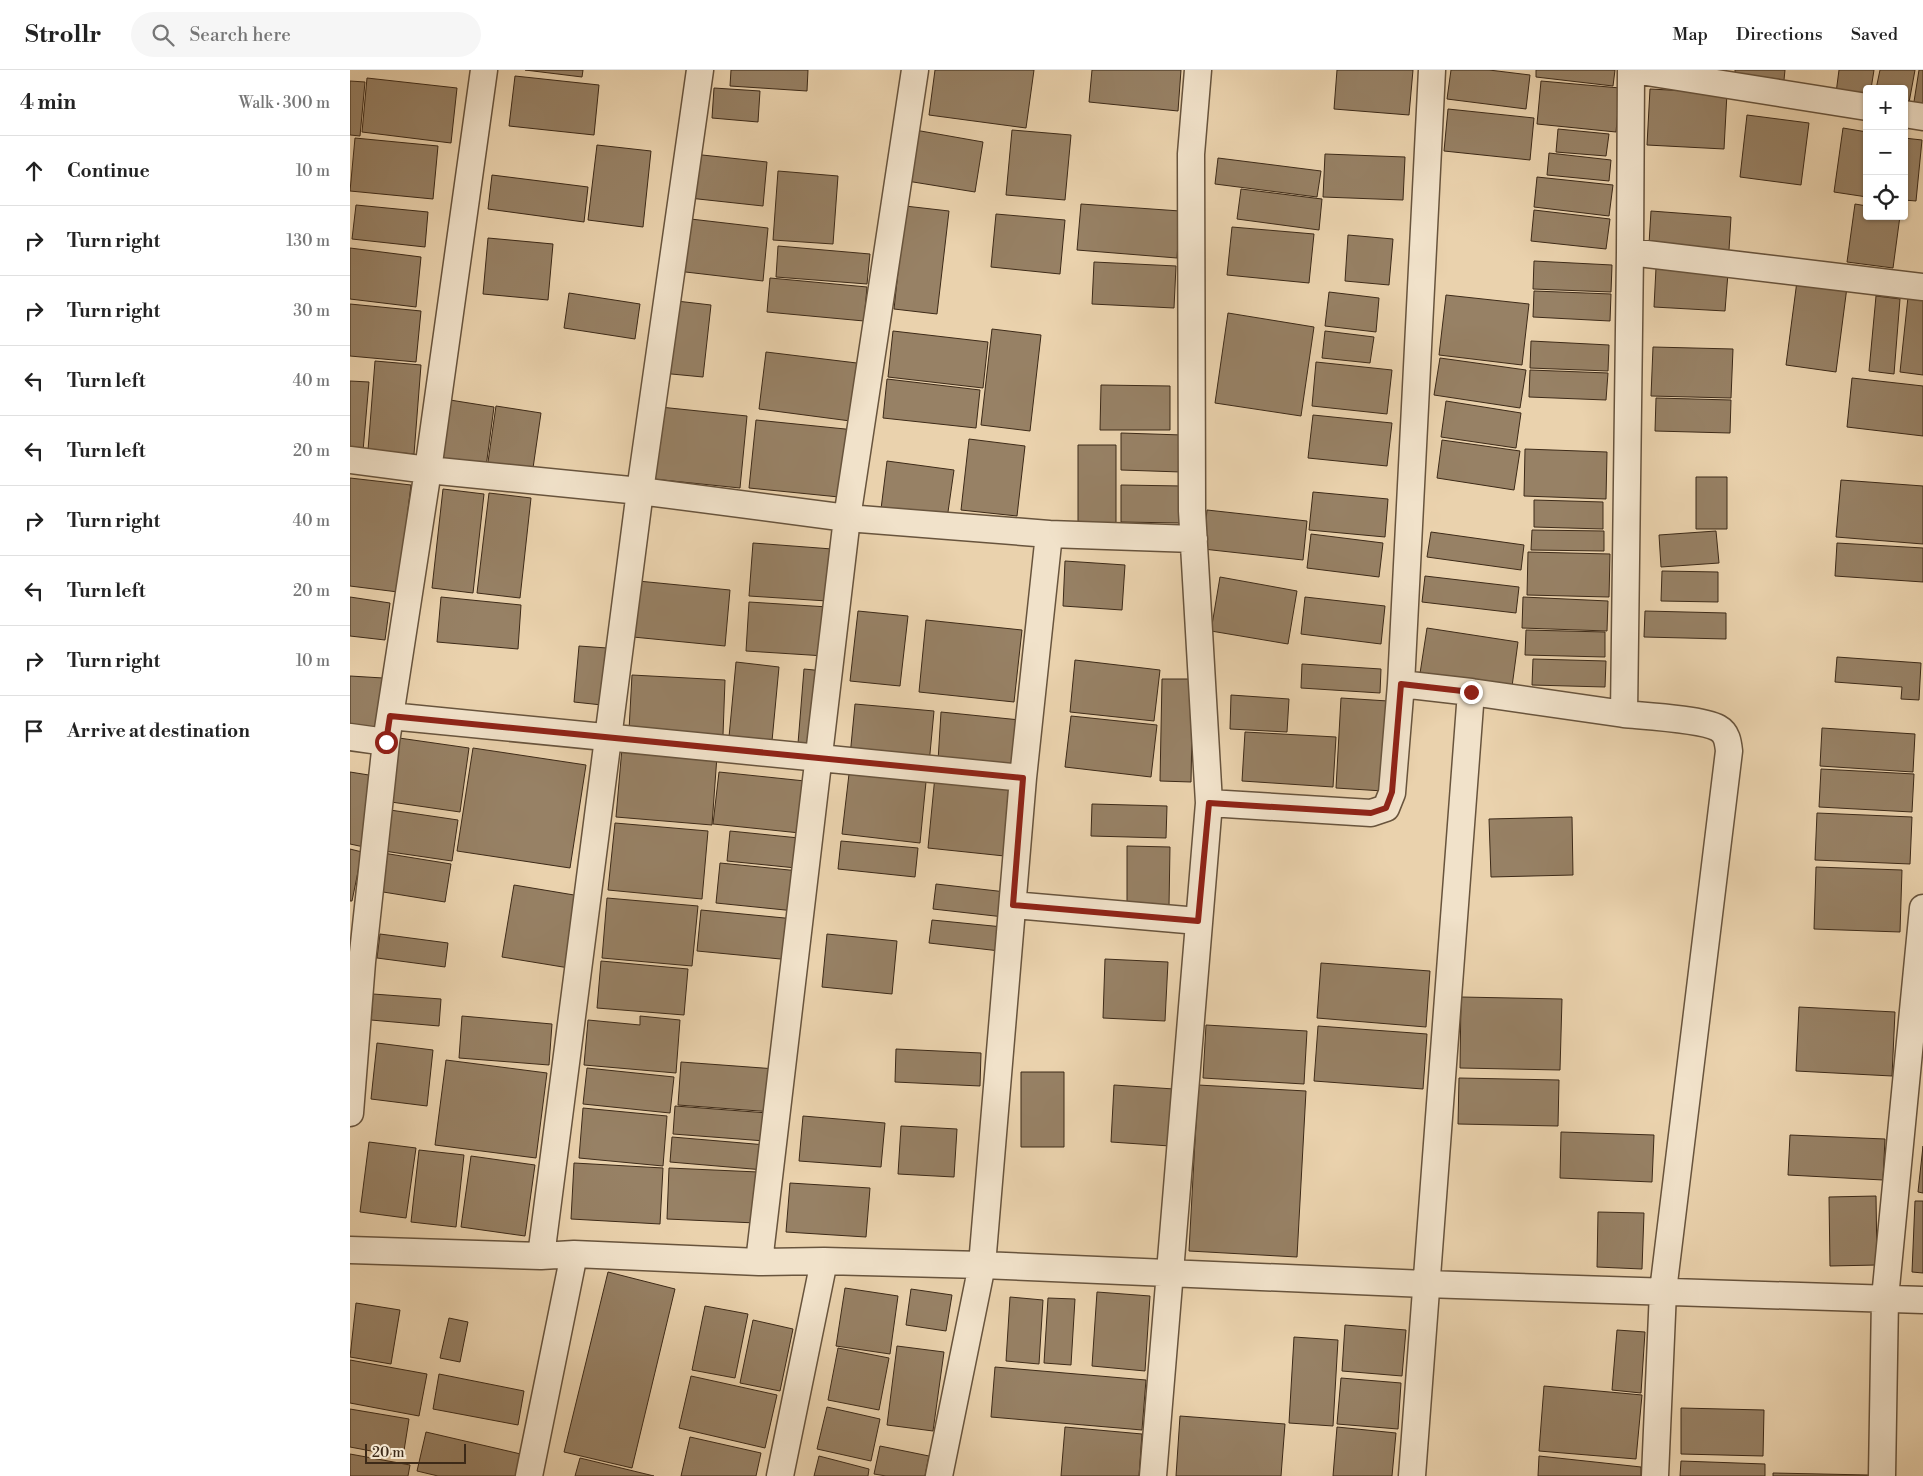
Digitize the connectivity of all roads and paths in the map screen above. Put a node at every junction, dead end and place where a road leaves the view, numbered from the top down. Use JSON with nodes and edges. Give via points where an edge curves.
{"nodes":[{"id":1,"x":484,"y":70,"type":"edge"},
{"id":2,"x":700,"y":70,"type":"edge"},
{"id":3,"x":915,"y":70,"type":"edge"},
{"id":4,"x":1198,"y":70,"type":"edge"},
{"id":5,"x":1432,"y":70,"type":"edge"},
{"id":6,"x":1633,"y":70,"type":"edge"},
{"id":7,"x":1863,"y":106,"type":"edge"},
{"id":8,"x":1908,"y":115,"type":"edge"},
{"id":9,"x":1923,"y":117,"type":"edge"},
{"id":10,"x":1630,"y":252,"type":"junction"},
{"id":11,"x":1923,"y":287,"type":"edge"},
{"id":12,"x":350,"y":460,"type":"edge"},
{"id":13,"x":428,"y":470,"type":"junction"},
{"id":14,"x":640,"y":491,"type":"junction"},
{"id":15,"x":847,"y":518,"type":"junction"},
{"id":16,"x":1049,"y":534,"type":"junction"},
{"id":17,"x":1194,"y":539,"type":"junction"},
{"id":18,"x":1401,"y":684,"type":"junction"},
{"id":19,"x":1471,"y":692,"type":"junction"},
{"id":20,"x":1624,"y":714,"type":"junction"},
{"id":21,"x":390,"y":716,"type":"junction"},
{"id":22,"x":350,"y":737,"type":"edge"},
{"id":23,"x":608,"y":739,"type":"junction"},
{"id":24,"x":386,"y":742,"type":"junction"},
{"id":25,"x":818,"y":759,"type":"junction"},
{"id":26,"x":1023,"y":778,"type":"junction"},
{"id":27,"x":1209,"y":803,"type":"junction"},
{"id":28,"x":1013,"y":905,"type":"junction"},
{"id":29,"x":1923,"y":908,"type":"edge"},
{"id":30,"x":1198,"y":921,"type":"junction"},
{"id":31,"x":350,"y":1113,"type":"edge"},
{"id":32,"x":350,"y":1250,"type":"edge"},
{"id":33,"x":574,"y":1254,"type":"junction"},
{"id":34,"x":541,"y":1256,"type":"junction"},
{"id":35,"x":824,"y":1260,"type":"junction"},
{"id":36,"x":759,"y":1262,"type":"junction"},
{"id":37,"x":982,"y":1266,"type":"junction"},
{"id":38,"x":1169,"y":1274,"type":"junction"},
{"id":39,"x":1425,"y":1284,"type":"junction"},
{"id":40,"x":1663,"y":1291,"type":"junction"},
{"id":41,"x":1885,"y":1298,"type":"junction"},
{"id":42,"x":1923,"y":1300,"type":"edge"},
{"id":43,"x":529,"y":1476,"type":"edge"},
{"id":44,"x":780,"y":1476,"type":"edge"},
{"id":45,"x":939,"y":1476,"type":"edge"},
{"id":46,"x":1153,"y":1476,"type":"edge"},
{"id":47,"x":1412,"y":1476,"type":"edge"},
{"id":48,"x":1655,"y":1476,"type":"edge"},
{"id":49,"x":1882,"y":1476,"type":"edge"}],
"edges":[{"from":1,"to":13,"type":"street"},
{"from":2,"to":14,"type":"street"},
{"from":3,"to":15,"type":"street"},
{"from":4,"to":17,"type":"street","via":[[1191,154]]},
{"from":5,"to":18,"type":"street"},
{"from":6,"to":7,"type":"street"},
{"from":6,"to":10,"type":"street"},
{"from":8,"to":9,"type":"street"},
{"from":10,"to":11,"type":"street"},
{"from":10,"to":20,"type":"street"},
{"from":12,"to":13,"type":"street"},
{"from":13,"to":14,"type":"street"},
{"from":13,"to":21,"type":"street"},
{"from":14,"to":15,"type":"street"},
{"from":14,"to":23,"type":"street"},
{"from":15,"to":16,"type":"street"},
{"from":15,"to":25,"type":"street"},
{"from":16,"to":17,"type":"street"},
{"from":16,"to":26,"type":"street"},
{"from":17,"to":27,"type":"street"},
{"from":18,"to":19,"type":"street"},
{"from":18,"to":27,"type":"street","via":[[1392,792],[1386,808],[1371,813]]},
{"from":19,"to":20,"type":"street"},
{"from":19,"to":39,"type":"street"},
{"from":20,"to":40,"type":"street","via":[[1705,723],[1719,728],[1728,738],[1729,751]]},
{"from":21,"to":23,"type":"street"},
{"from":21,"to":24,"type":"street"},
{"from":22,"to":24,"type":"street"},
{"from":23,"to":25,"type":"street"},
{"from":23,"to":34,"type":"street"},
{"from":24,"to":31,"type":"street","via":[[362,962]]},
{"from":25,"to":26,"type":"street"},
{"from":25,"to":36,"type":"street"},
{"from":26,"to":28,"type":"street"},
{"from":27,"to":30,"type":"street"},
{"from":28,"to":30,"type":"street"},
{"from":28,"to":37,"type":"street"},
{"from":29,"to":41,"type":"street"},
{"from":30,"to":38,"type":"street"},
{"from":32,"to":34,"type":"street"},
{"from":33,"to":34,"type":"street"},
{"from":33,"to":36,"type":"street"},
{"from":33,"to":43,"type":"street"},
{"from":35,"to":36,"type":"street"},
{"from":35,"to":37,"type":"street"},
{"from":35,"to":44,"type":"street"},
{"from":37,"to":38,"type":"street"},
{"from":37,"to":45,"type":"street"},
{"from":38,"to":39,"type":"street"},
{"from":38,"to":46,"type":"street"},
{"from":39,"to":40,"type":"street"},
{"from":39,"to":47,"type":"street"},
{"from":40,"to":41,"type":"street"},
{"from":40,"to":48,"type":"street"},
{"from":41,"to":42,"type":"street"},
{"from":41,"to":49,"type":"street"}]}
